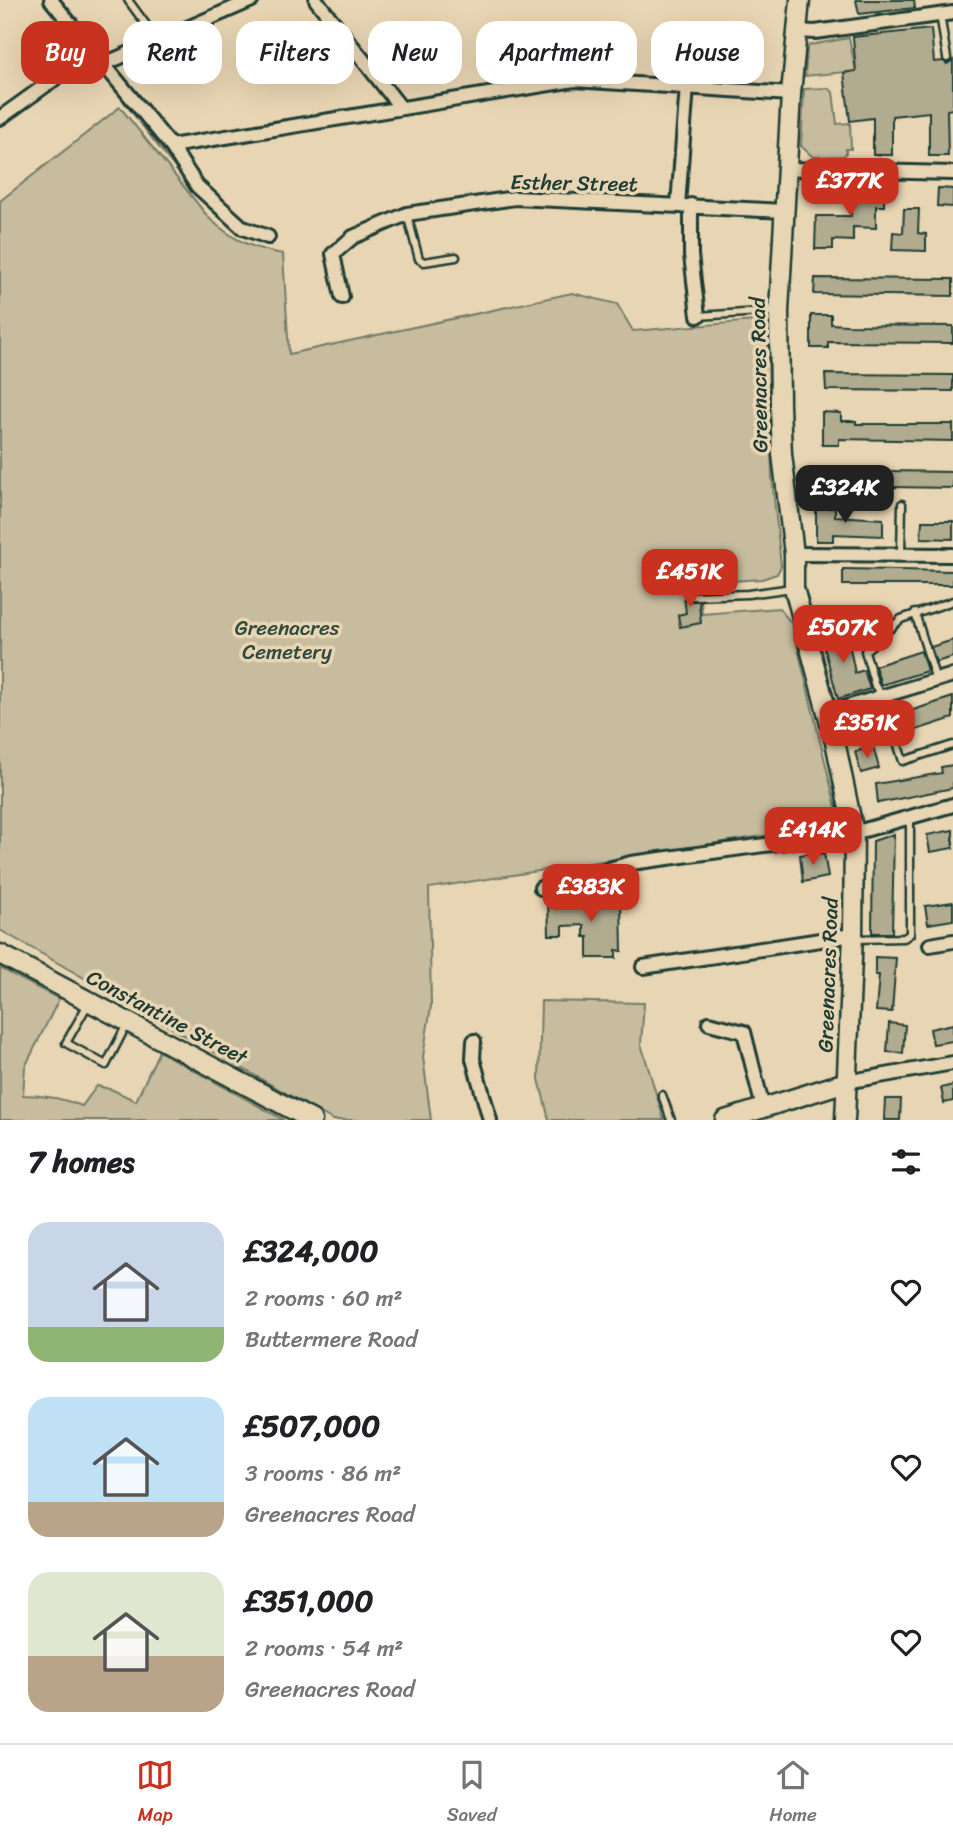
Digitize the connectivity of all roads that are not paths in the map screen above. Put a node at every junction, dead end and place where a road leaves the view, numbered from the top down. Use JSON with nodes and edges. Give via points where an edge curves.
{"nodes":[{"id":1,"x":51,"y":0,"type":"edge"},
{"id":2,"x":128,"y":0,"type":"edge"},
{"id":3,"x":252,"y":0,"type":"edge"},
{"id":4,"x":316,"y":0,"type":"edge"},
{"id":5,"x":800,"y":0,"type":"edge"},
{"id":6,"x":937,"y":0,"type":"edge"},
{"id":7,"x":946,"y":14,"type":"edge"},
{"id":8,"x":68,"y":21,"type":"edge"},
{"id":9,"x":143,"y":21,"type":"edge"},
{"id":10,"x":204,"y":21,"type":"edge"},
{"id":11,"x":796,"y":32,"type":"junction"},
{"id":12,"x":947,"y":58,"type":"dead end"},
{"id":13,"x":109,"y":73,"type":"edge"},
{"id":14,"x":47,"y":84,"type":"edge"},
{"id":15,"x":687,"y":86,"type":"junction"},
{"id":16,"x":791,"y":93,"type":"junction"},
{"id":17,"x":401,"y":108,"type":"junction"},
{"id":18,"x":0,"y":118,"type":"edge"},
{"id":19,"x":171,"y":146,"type":"junction"},
{"id":20,"x":786,"y":169,"type":"junction"},
{"id":21,"x":953,"y":173,"type":"edge"},
{"id":22,"x":684,"y":205,"type":"junction"},
{"id":23,"x":785,"y":211,"type":"junction"},
{"id":24,"x":407,"y":214,"type":"junction"},
{"id":25,"x":268,"y":237,"type":"dead end"},
{"id":26,"x":456,"y":257,"type":"dead end"},
{"id":27,"x":342,"y":297,"type":"dead end"},
{"id":28,"x":779,"y":311,"type":"junction"},
{"id":29,"x":698,"y":316,"type":"joint"},
{"id":30,"x":902,"y":504,"type":"dead end"},
{"id":31,"x":794,"y":554,"type":"junction"},
{"id":32,"x":901,"y":554,"type":"junction"},
{"id":33,"x":953,"y":555,"type":"edge"},
{"id":34,"x":794,"y":588,"type":"junction"},
{"id":35,"x":693,"y":596,"type":"dead end"},
{"id":36,"x":953,"y":601,"type":"edge"},
{"id":37,"x":915,"y":613,"type":"junction"},
{"id":38,"x":953,"y":675,"type":"edge"},
{"id":39,"x":936,"y":680,"type":"junction"},
{"id":40,"x":882,"y":695,"type":"junction"},
{"id":41,"x":827,"y":712,"type":"junction"},
{"id":42,"x":953,"y":745,"type":"edge"},
{"id":43,"x":953,"y":805,"type":"edge"},
{"id":44,"x":910,"y":817,"type":"junction"},
{"id":45,"x":854,"y":833,"type":"junction"},
{"id":46,"x":541,"y":888,"type":"dead end"},
{"id":47,"x":853,"y":937,"type":"junction"},
{"id":48,"x":953,"y":941,"type":"edge"},
{"id":49,"x":930,"y":945,"type":"dead end"},
{"id":50,"x":0,"y":954,"type":"edge"},
{"id":51,"x":643,"y":967,"type":"dead end"},
{"id":52,"x":90,"y":1002,"type":"junction"},
{"id":53,"x":128,"y":1023,"type":"junction"},
{"id":54,"x":709,"y":1023,"type":"dead end"},
{"id":55,"x":474,"y":1041,"type":"dead end"},
{"id":56,"x":953,"y":1063,"type":"edge"},
{"id":57,"x":846,"y":1082,"type":"junction"},
{"id":58,"x":662,"y":1095,"type":"dead end"},
{"id":59,"x":763,"y":1108,"type":"junction"},
{"id":60,"x":312,"y":1120,"type":"edge"},
{"id":61,"x":490,"y":1120,"type":"edge"},
{"id":62,"x":671,"y":1120,"type":"edge"},
{"id":63,"x":725,"y":1120,"type":"edge"},
{"id":64,"x":845,"y":1120,"type":"edge"}],
"edges":[{"from":1,"to":8,"type":"street"},
{"from":2,"to":9,"type":"lane"},
{"from":3,"to":10,"type":"street"},
{"from":4,"to":17,"type":"street"},
{"from":5,"to":11,"type":"street","name":"Greenacres Road"},
{"from":6,"to":7,"type":"street"},
{"from":7,"to":11,"type":"street"},
{"from":7,"to":12,"type":"lane"},
{"from":11,"to":16,"type":"street","name":"Greenacres Road"},
{"from":13,"to":19,"type":"street"},
{"from":14,"to":18,"type":"street"},
{"from":15,"to":16,"type":"street"},
{"from":15,"to":17,"type":"street","via":[[574,79]]},
{"from":15,"to":22,"type":"street"},
{"from":16,"to":20,"type":"street","name":"Greenacres Road"},
{"from":17,"to":19,"type":"street"},
{"from":19,"to":25,"type":"street","via":[[197,186],[243,228]]},
{"from":20,"to":21,"type":"street"},
{"from":20,"to":23,"type":"street","name":"Greenacres Road"},
{"from":22,"to":23,"type":"street","name":"Esther Street"},
{"from":22,"to":24,"type":"street","name":"Esther Street","via":[[515,198]]},
{"from":22,"to":29,"type":"street"},
{"from":23,"to":28,"type":"street","name":"Greenacres Road"},
{"from":24,"to":26,"type":"lane","via":[[419,259]]},
{"from":24,"to":27,"type":"street","name":"Esther Street","via":[[353,237],[333,254]]},
{"from":28,"to":29,"type":"lane"},
{"from":28,"to":31,"type":"street","name":"Greenacres Road","via":[[782,454]]},
{"from":30,"to":32,"type":"lane"},
{"from":31,"to":32,"type":"street"},
{"from":31,"to":34,"type":"street","name":"Greenacres Road"},
{"from":32,"to":33,"type":"street"},
{"from":34,"to":35,"type":"lane"},
{"from":34,"to":41,"type":"street","name":"Greenacres Road"},
{"from":36,"to":37,"type":"lane"},
{"from":37,"to":39,"type":"lane"},
{"from":37,"to":40,"type":"lane","via":[[901,619],[865,652]]},
{"from":38,"to":39,"type":"street"},
{"from":39,"to":40,"type":"street"},
{"from":40,"to":41,"type":"street"},
{"from":40,"to":42,"type":"lane","via":[[903,761]]},
{"from":41,"to":45,"type":"street","name":"Greenacres Road"},
{"from":43,"to":44,"type":"street"},
{"from":44,"to":45,"type":"street"},
{"from":44,"to":47,"type":"lane","via":[[910,934],[904,938]]},
{"from":45,"to":46,"type":"street","via":[[631,863]]},
{"from":45,"to":47,"type":"street","name":"Greenacres Road"},
{"from":47,"to":51,"type":"street"},
{"from":47,"to":57,"type":"street","name":"Greenacres Road"},
{"from":48,"to":49,"type":"street"},
{"from":50,"to":52,"type":"street","name":"Constantine Street"},
{"from":52,"to":53,"type":"street","name":"Constantine Street"},
{"from":52,"to":53,"type":"lane","via":[[66,1043],[106,1065]]},
{"from":53,"to":60,"type":"street","name":"Constantine Street"},
{"from":54,"to":59,"type":"street","via":[[744,1032]]},
{"from":55,"to":61,"type":"street","via":[[472,1059]]},
{"from":56,"to":57,"type":"street"},
{"from":57,"to":59,"type":"street"},
{"from":57,"to":64,"type":"street","name":"Greenacres Road"},
{"from":58,"to":62,"type":"lane"},
{"from":59,"to":63,"type":"street"}]}
